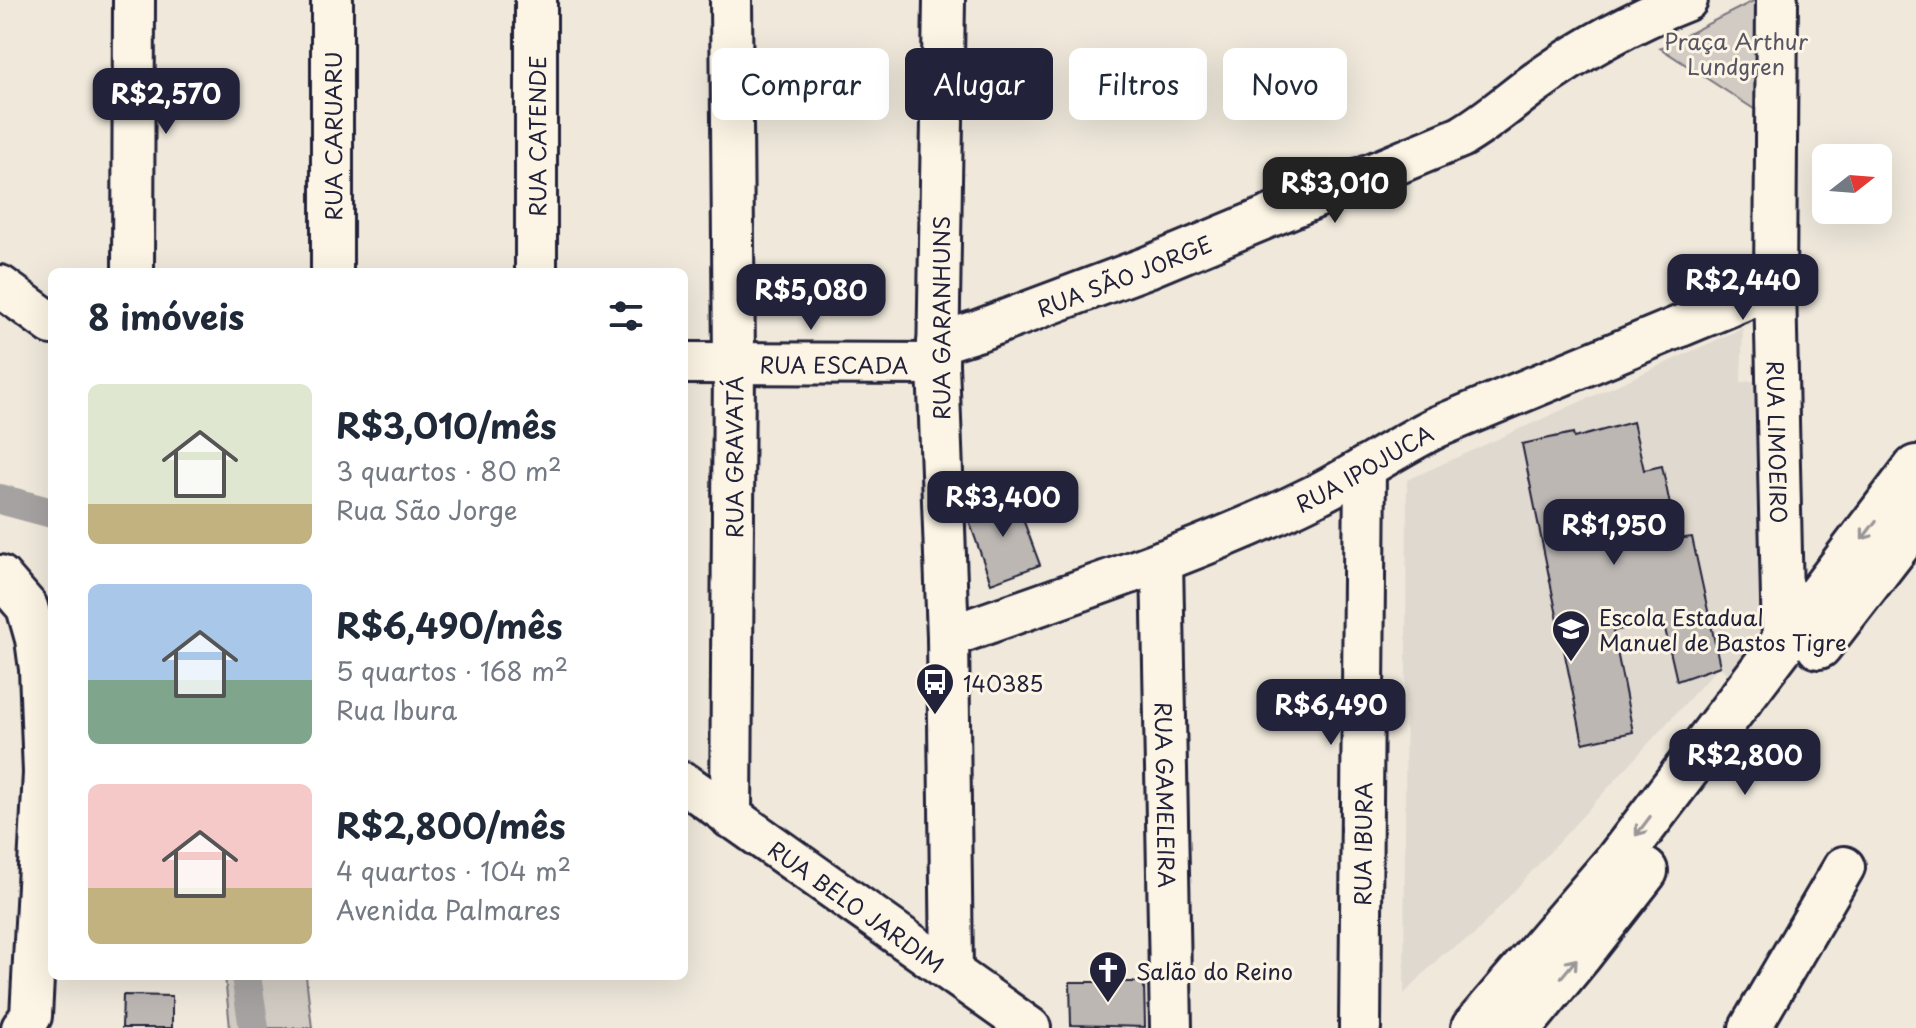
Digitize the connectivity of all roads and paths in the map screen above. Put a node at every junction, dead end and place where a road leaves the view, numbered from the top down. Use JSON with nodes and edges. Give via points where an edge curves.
{"nodes":[{"id":1,"x":134,"y":0,"type":"edge"},
{"id":2,"x":332,"y":0,"type":"edge"},
{"id":3,"x":536,"y":0,"type":"edge"},
{"id":4,"x":731,"y":0,"type":"edge"},
{"id":5,"x":944,"y":0,"type":"edge"},
{"id":6,"x":1687,"y":0,"type":"edge"},
{"id":7,"x":1777,"y":0,"type":"edge"},
{"id":8,"x":133,"y":268,"type":"edge"},
{"id":9,"x":332,"y":268,"type":"edge"},
{"id":10,"x":536,"y":268,"type":"edge"},
{"id":11,"x":0,"y":286,"type":"edge"},
{"id":12,"x":1775,"y":287,"type":"junction"},
{"id":13,"x":48,"y":321,"type":"edge"},
{"id":14,"x":938,"y":353,"type":"junction"},
{"id":15,"x":688,"y":363,"type":"edge"},
{"id":16,"x":734,"y":363,"type":"junction"},
{"id":17,"x":1365,"y":467,"type":"junction"},
{"id":18,"x":1916,"y":468,"type":"edge"},
{"id":19,"x":1916,"y":521,"type":"edge"},
{"id":20,"x":1162,"y":561,"type":"junction"},
{"id":21,"x":0,"y":576,"type":"edge"},
{"id":22,"x":948,"y":637,"type":"junction"},
{"id":23,"x":1783,"y":643,"type":"junction"},
{"id":24,"x":688,"y":786,"type":"edge"},
{"id":25,"x":731,"y":818,"type":"junction"},
{"id":26,"x":1844,"y":867,"type":"dead end"},
{"id":27,"x":952,"y":972,"type":"junction"},
{"id":28,"x":22,"y":1028,"type":"edge"},
{"id":29,"x":1030,"y":1028,"type":"edge"},
{"id":30,"x":1171,"y":1028,"type":"edge"},
{"id":31,"x":1360,"y":1028,"type":"edge"},
{"id":32,"x":1474,"y":1028,"type":"edge"},
{"id":33,"x":1519,"y":1028,"type":"edge"},
{"id":34,"x":1750,"y":1028,"type":"edge"}],
"edges":[{"from":1,"to":8,"type":"street"},
{"from":2,"to":9,"type":"street","name":"RUA CARUARU"},
{"from":3,"to":10,"type":"street","name":"RUA CATENDE"},
{"from":4,"to":16,"type":"street","name":"RUA GRAVATÁ"},
{"from":5,"to":14,"type":"street","name":"RUA GARANHUNS"},
{"from":6,"to":14,"type":"street","name":"RUA SÃO JORGE","via":[[1573,57],[1461,137]]},
{"from":7,"to":12,"type":"street","name":"RUA LIMOEIRO"},
{"from":11,"to":13,"type":"street"},
{"from":12,"to":17,"type":"street","name":"RUA IPOJUCA","via":[[1451,421]]},
{"from":12,"to":23,"type":"street","name":"RUA LIMOEIRO"},
{"from":14,"to":16,"type":"street","name":"RUA ESCADA"},
{"from":14,"to":22,"type":"street","name":"RUA GARANHUNS"},
{"from":15,"to":16,"type":"street","name":"RUA ESCADA"},
{"from":16,"to":25,"type":"street","name":"RUA GRAVATÁ"},
{"from":17,"to":20,"type":"street","name":"RUA IPOJUCA","via":[[1313,496]]},
{"from":17,"to":31,"type":"street","name":"RUA IBURA"},
{"from":18,"to":23,"type":"main road","one_way":true},
{"from":33,"to":19,"type":"main road","one_way":true},
{"from":20,"to":22,"type":"street","name":"RUA IPOJUCA"},
{"from":20,"to":30,"type":"street","name":"RUA GAMELEIRA"},
{"from":21,"to":28,"type":"street","via":[[27,607],[40,669],[44,773],[31,1016]]},
{"from":22,"to":27,"type":"street","name":"RUA GARANHUNS"},
{"from":23,"to":32,"type":"main road","one_way":true,"via":[[1618,860]]},
{"from":24,"to":25,"type":"street","name":"RUA BELO JARDIM"},
{"from":25,"to":27,"type":"street","name":"RUA BELO JARDIM"},
{"from":26,"to":34,"type":"street"},
{"from":27,"to":29,"type":"street","name":"RUA BELO JARDIM"}]}
